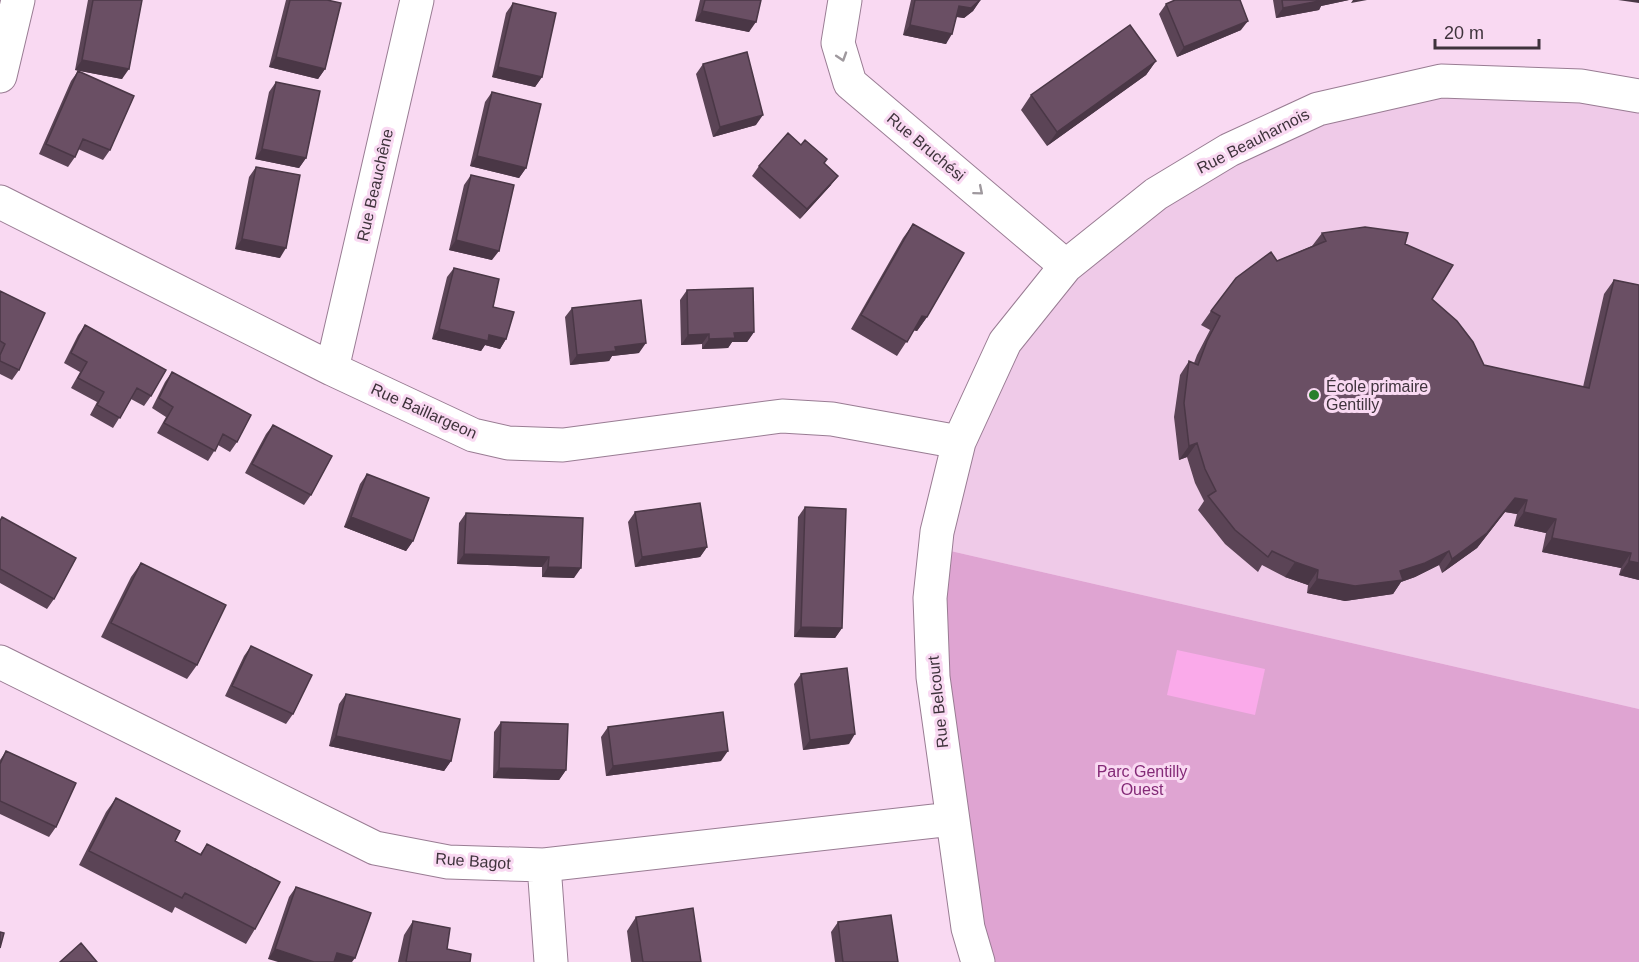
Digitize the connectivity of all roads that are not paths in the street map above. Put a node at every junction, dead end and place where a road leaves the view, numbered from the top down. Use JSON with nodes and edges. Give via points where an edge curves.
{"nodes":[{"id":1,"x":18,"y":0,"type":"edge"},
{"id":2,"x":417,"y":0,"type":"edge"},
{"id":3,"x":845,"y":0,"type":"edge"},
{"id":4,"x":0,"y":76,"type":"edge"},
{"id":5,"x":1639,"y":96,"type":"edge"},
{"id":6,"x":0,"y":202,"type":"edge"},
{"id":7,"x":1066,"y":266,"type":"junction"},
{"id":8,"x":332,"y":369,"type":"junction"},
{"id":9,"x":959,"y":442,"type":"junction"},
{"id":10,"x":0,"y":662,"type":"edge"},
{"id":11,"x":952,"y":819,"type":"junction"},
{"id":12,"x":544,"y":865,"type":"junction"},
{"id":13,"x":551,"y":962,"type":"edge"},
{"id":14,"x":978,"y":962,"type":"edge"}],
"edges":[{"from":1,"to":4,"type":"street"},
{"from":2,"to":8,"type":"street","name":"Rue Beauchêne"},
{"from":3,"to":7,"type":"street","name":"Rue Bruchési","one_way":true,"via":[[838,43],[850,83]]},
{"from":5,"to":7,"type":"street","name":"Rue Beauharnois","via":[[1581,86],[1441,81],[1318,109],[1229,150],[1156,195]]},
{"from":6,"to":8,"type":"street","name":"Rue Baillargeon"},
{"from":7,"to":9,"type":"street","name":"Rue Beauharnois","via":[[1005,342]]},
{"from":8,"to":9,"type":"street","name":"Rue Baillargeon","via":[[473,435],[508,443],[563,445],[782,416],[832,419]]},
{"from":9,"to":11,"type":"street","name":"Rue Belcourt","via":[[937,532],[930,598],[933,677]]},
{"from":10,"to":12,"type":"street","name":"Rue Bagot","via":[[375,848],[448,862]]},
{"from":11,"to":12,"type":"street","name":"Rue Bagot"},
{"from":11,"to":14,"type":"street","name":"Rue Belcourt","via":[[968,928]]},
{"from":12,"to":13,"type":"street"}]}
